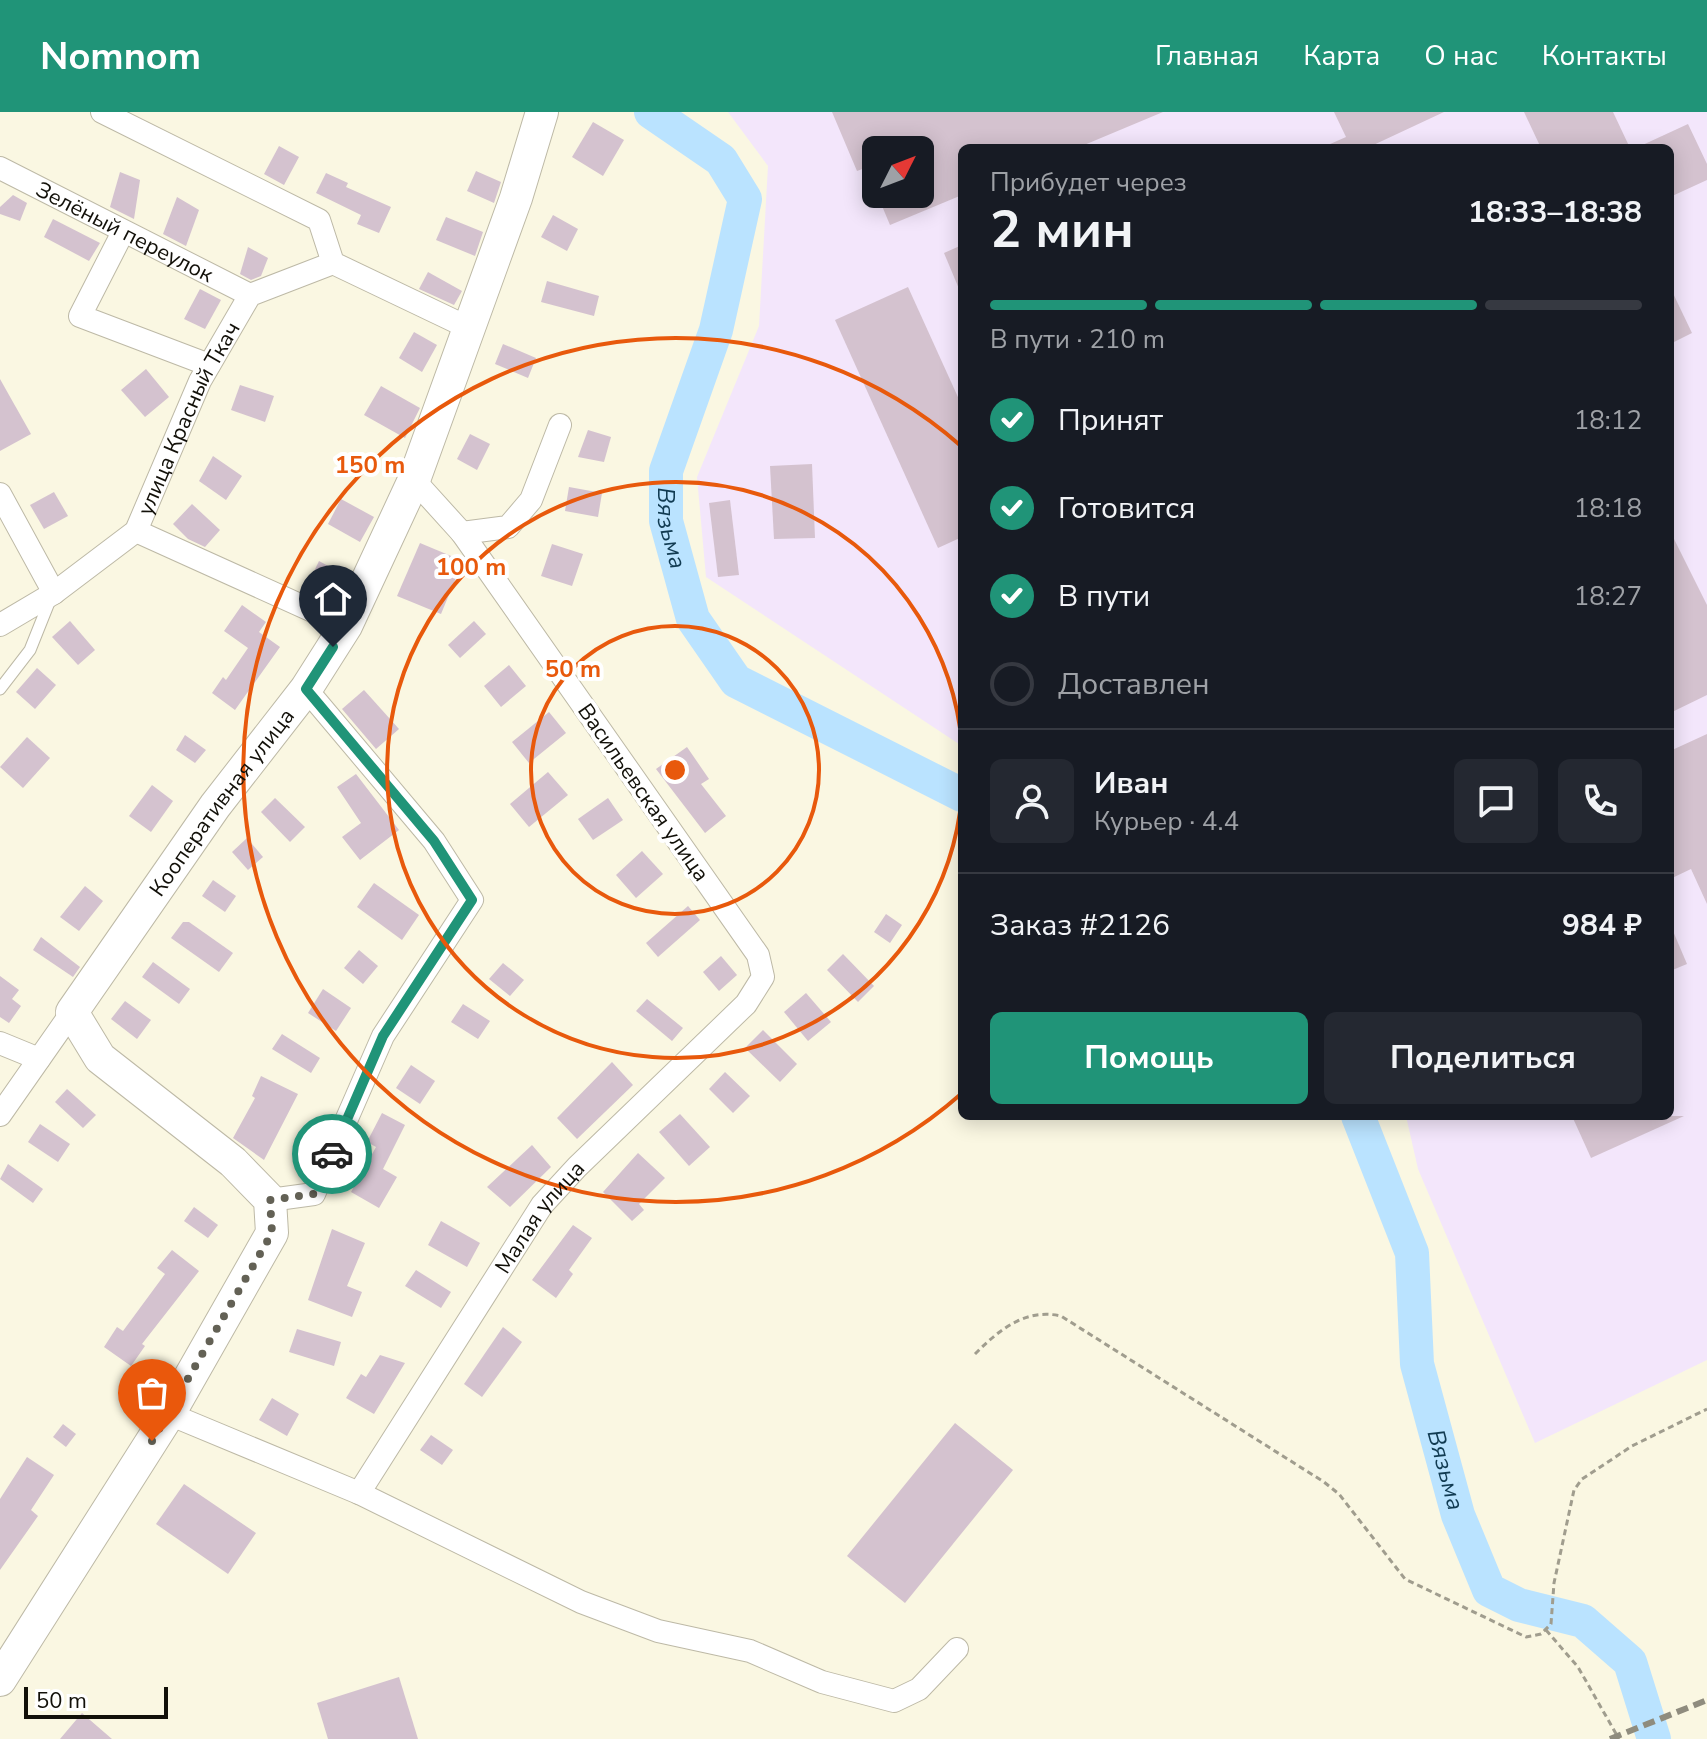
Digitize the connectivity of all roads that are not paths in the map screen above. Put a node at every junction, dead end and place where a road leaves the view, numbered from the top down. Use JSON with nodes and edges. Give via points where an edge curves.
{"nodes":[{"id":1,"x":102,"y":112,"type":"edge"},
{"id":2,"x":542,"y":112,"type":"edge"},
{"id":3,"x":0,"y":168,"type":"edge"},
{"id":4,"x":123,"y":232,"type":"junction"},
{"id":5,"x":333,"y":263,"type":"junction"},
{"id":6,"x":250,"y":295,"type":"junction"},
{"id":7,"x":467,"y":327,"type":"junction"},
{"id":8,"x":209,"y":365,"type":"junction"},
{"id":9,"x":560,"y":425,"type":"dead end"},
{"id":10,"x":414,"y":480,"type":"junction"},
{"id":11,"x":0,"y":494,"type":"edge"},
{"id":12,"x":136,"y":531,"type":"junction"},
{"id":13,"x":462,"y":533,"type":"junction"},
{"id":14,"x":54,"y":593,"type":"junction"},
{"id":15,"x":0,"y":625,"type":"edge"},
{"id":16,"x":346,"y":626,"type":"junction"},
{"id":17,"x":0,"y":689,"type":"edge"},
{"id":18,"x":306,"y":689,"type":"junction"},
{"id":19,"x":763,"y":977,"type":"joint"},
{"id":20,"x":72,"y":1012,"type":"junction"},
{"id":21,"x":0,"y":1043,"type":"edge"},
{"id":22,"x":39,"y":1059,"type":"junction"},
{"id":23,"x":0,"y":1115,"type":"edge"},
{"id":24,"x":270,"y":1200,"type":"junction"},
{"id":25,"x":169,"y":1414,"type":"junction"},
{"id":26,"x":359,"y":1493,"type":"junction"},
{"id":27,"x":957,"y":1649,"type":"dead end"},
{"id":28,"x":0,"y":1680,"type":"edge"}],
"edges":[{"from":1,"to":5,"type":"street","via":[[319,220]]},
{"from":2,"to":7,"type":"street","name":"Кооперативная улица"},
{"from":3,"to":4,"type":"street","name":"Зелёный переулок"},
{"from":4,"to":6,"type":"street","name":"Зелёный переулок"},
{"from":4,"to":8,"type":"street","via":[[80,316]]},
{"from":5,"to":6,"type":"street","name":"улица Красный Ткач"},
{"from":5,"to":7,"type":"street"},
{"from":6,"to":8,"type":"street","name":"улица Красный Ткач"},
{"from":7,"to":10,"type":"street","name":"Кооперативная улица"},
{"from":8,"to":12,"type":"street","name":"улица Красный Ткач"},
{"from":9,"to":13,"type":"street","via":[[531,500],[508,527]]},
{"from":10,"to":13,"type":"street","name":"Васильевская улица"},
{"from":10,"to":16,"type":"street","name":"Кооперативная улица"},
{"from":11,"to":14,"type":"street"},
{"from":12,"to":14,"type":"street","name":"улица Красный Ткач"},
{"from":12,"to":16,"type":"street"},
{"from":13,"to":19,"type":"street","name":"Васильевская улица","via":[[758,955]]},
{"from":14,"to":15,"type":"street","name":"улица Красный Ткач"},
{"from":14,"to":17,"type":"lane","via":[[30,650]]},
{"from":16,"to":18,"type":"street","name":"Кооперативная улица"},
{"from":18,"to":20,"type":"street","name":"Кооперативная улица","via":[[215,806]]},
{"from":18,"to":24,"type":"street","via":[[434,841],[472,900],[383,1036],[314,1194]]},
{"from":19,"to":26,"type":"street","name":"Малая улица","via":[[746,1004],[542,1205]]},
{"from":20,"to":22,"type":"street","name":"Кооперативная улица"},
{"from":20,"to":24,"type":"street","via":[[100,1058],[233,1162]]},
{"from":21,"to":22,"type":"street"},
{"from":22,"to":23,"type":"street","name":"Кооперативная улица"},
{"from":24,"to":25,"type":"street","via":[[272,1233]]},
{"from":25,"to":26,"type":"street"},
{"from":25,"to":28,"type":"street"},
{"from":26,"to":27,"type":"street","via":[[581,1602],[658,1631],[750,1651],[837,1686],[894,1701],[919,1689]]}]}
